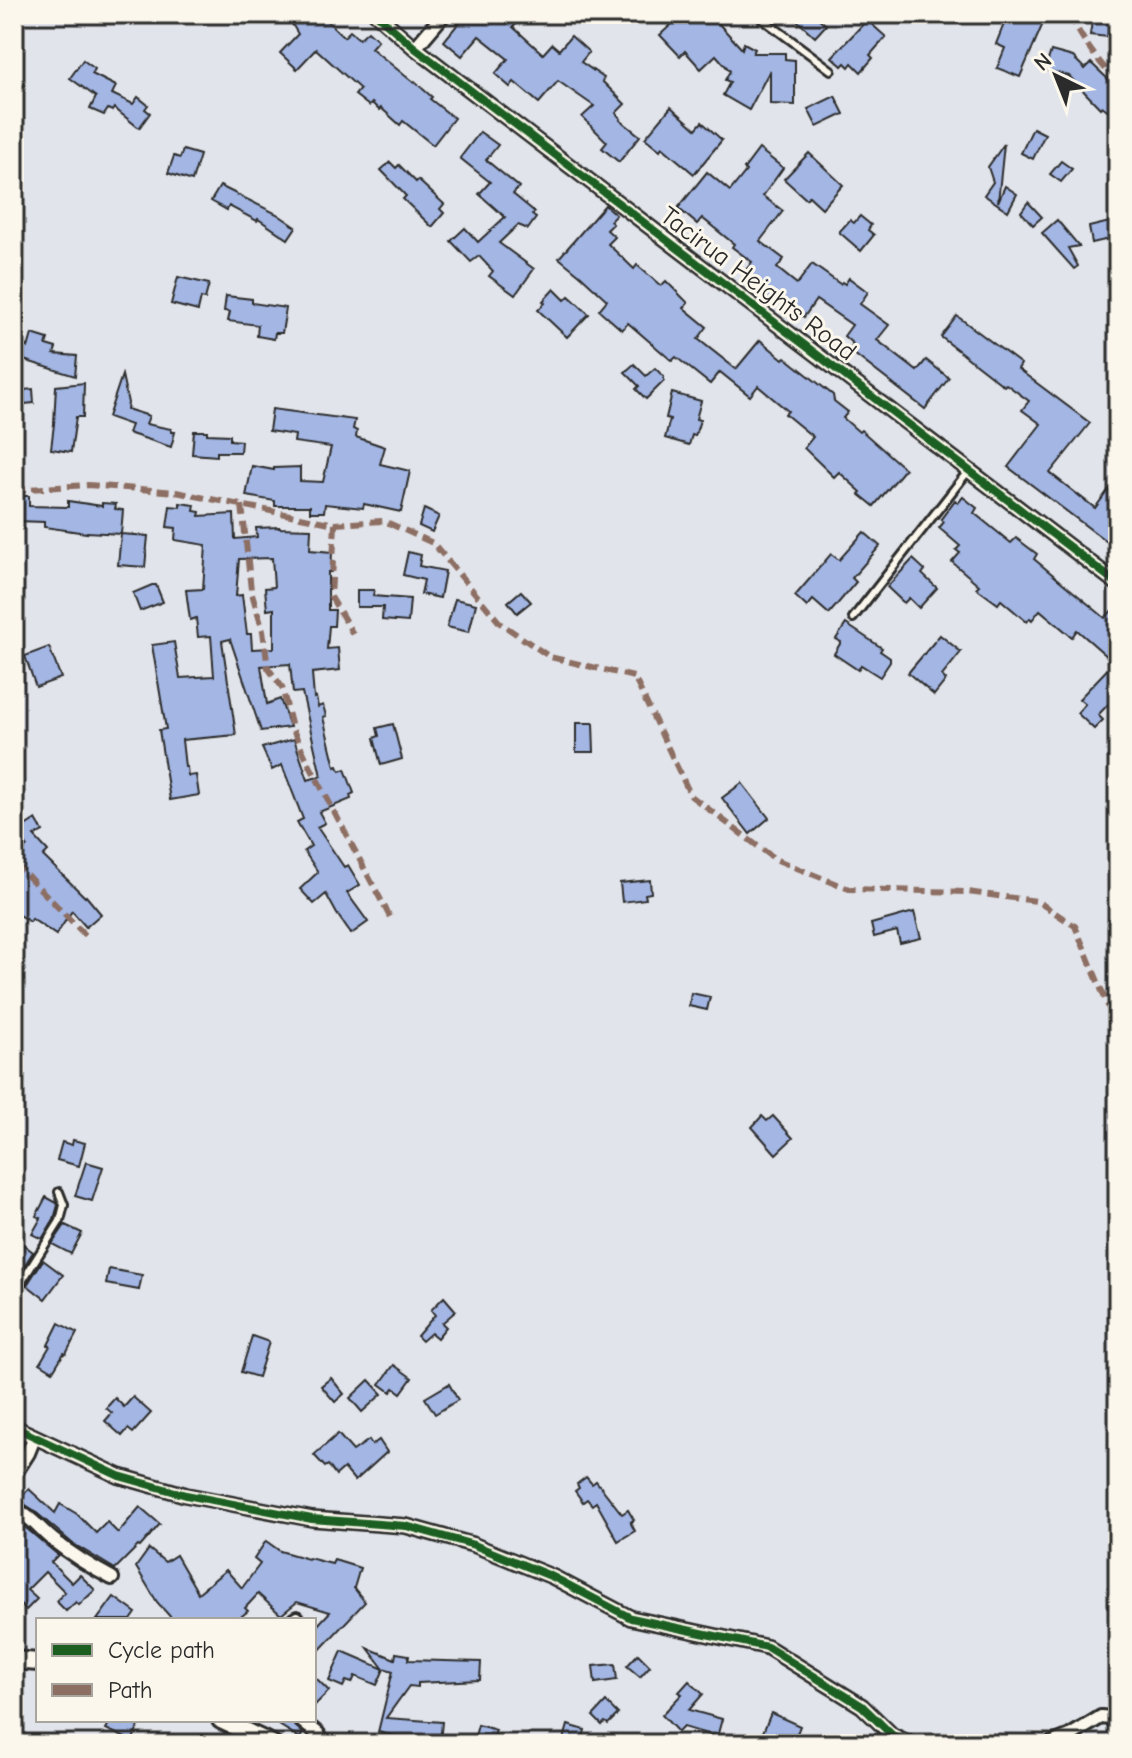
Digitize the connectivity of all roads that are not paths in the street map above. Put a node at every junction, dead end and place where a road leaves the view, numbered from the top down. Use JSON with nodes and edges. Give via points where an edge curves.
{"nodes":[{"id":1,"x":376,"y":14,"type":"edge"},
{"id":2,"x":444,"y":14,"type":"edge"},
{"id":3,"x":756,"y":14,"type":"edge"},
{"id":4,"x":415,"y":48,"type":"junction"},
{"id":5,"x":831,"y":70,"type":"dead end"},
{"id":6,"x":969,"y":470,"type":"junction"},
{"id":7,"x":1118,"y":584,"type":"edge"},
{"id":8,"x":853,"y":618,"type":"dead end"},
{"id":9,"x":59,"y":1192,"type":"dead end"},
{"id":10,"x":14,"y":1294,"type":"edge"},
{"id":11,"x":14,"y":1427,"type":"edge"},
{"id":12,"x":34,"y":1438,"type":"junction"},
{"id":13,"x":14,"y":1475,"type":"edge"},
{"id":14,"x":14,"y":1508,"type":"edge"},
{"id":15,"x":112,"y":1578,"type":"dead end"},
{"id":16,"x":14,"y":1660,"type":"edge"},
{"id":17,"x":36,"y":1662,"type":"edge"},
{"id":18,"x":225,"y":1722,"type":"edge"},
{"id":19,"x":303,"y":1722,"type":"edge"},
{"id":20,"x":1118,"y":1726,"type":"edge"},
{"id":21,"x":272,"y":1744,"type":"edge"},
{"id":22,"x":324,"y":1744,"type":"edge"},
{"id":23,"x":911,"y":1744,"type":"edge"},
{"id":24,"x":942,"y":1744,"type":"edge"},
{"id":25,"x":983,"y":1744,"type":"edge"},
{"id":26,"x":1050,"y":1744,"type":"edge"}],
"edges":[{"from":1,"to":4,"type":"street","name":"Tacirua Heights Road"},
{"from":2,"to":4,"type":"street"},
{"from":3,"to":5,"type":"lane"},
{"from":4,"to":6,"type":"street","name":"Tacirua Heights Road"},
{"from":6,"to":7,"type":"street","name":"Tacirua Heights Road"},
{"from":6,"to":8,"type":"lane"},
{"from":9,"to":10,"type":"lane","via":[[64,1205],[60,1221]]},
{"from":11,"to":12,"type":"street"},
{"from":12,"to":13,"type":"street"},
{"from":12,"to":23,"type":"street","via":[[119,1476],[186,1495],[312,1519],[406,1526],[474,1545],[553,1577],[631,1618],[767,1647],[862,1706],[892,1735]]},
{"from":14,"to":15,"type":"street","via":[[84,1563]]},
{"from":16,"to":17,"type":"main road"},
{"from":18,"to":21,"type":"main road"},
{"from":19,"to":22,"type":"street"},
{"from":20,"to":26,"type":"street","via":[[1101,1717]]},
{"from":24,"to":25,"type":"street"}]}
